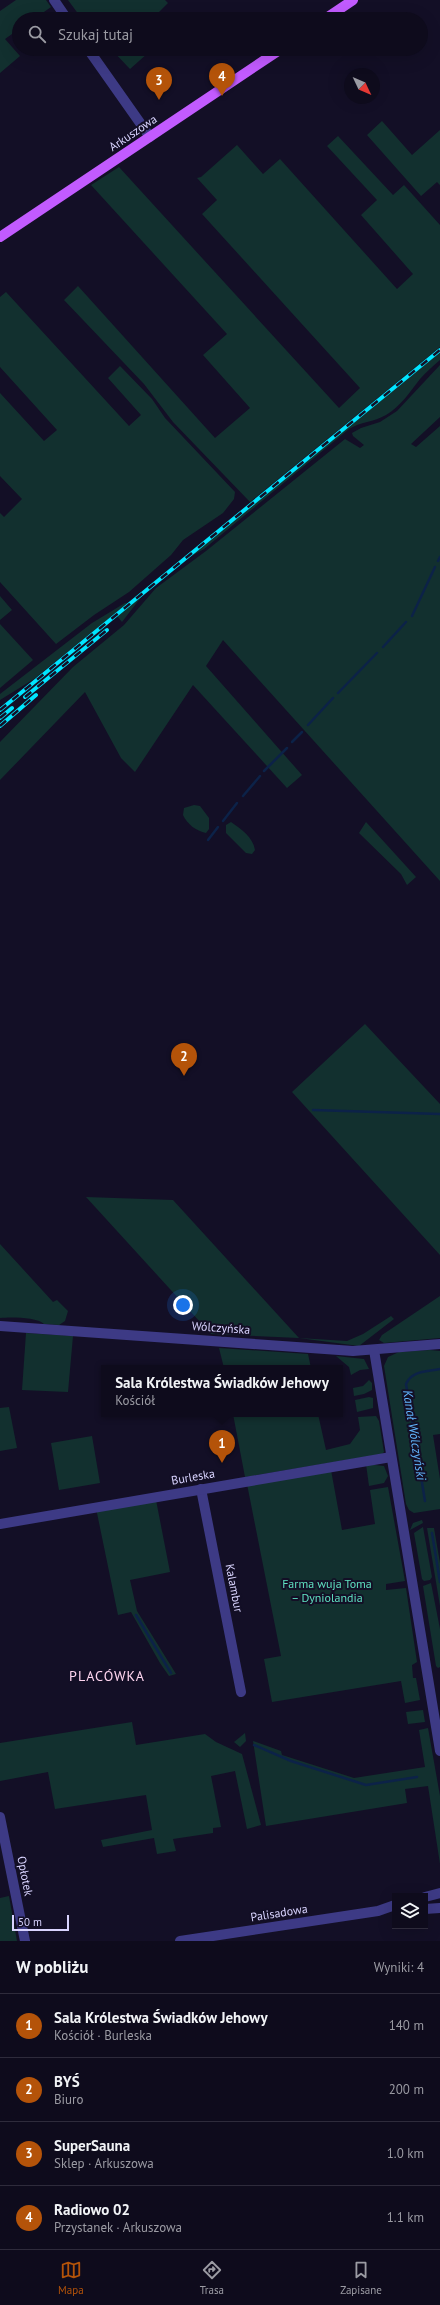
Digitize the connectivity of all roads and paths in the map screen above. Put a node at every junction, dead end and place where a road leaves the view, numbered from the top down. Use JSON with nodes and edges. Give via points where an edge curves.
{"nodes":[{"id":1,"x":54,"y":0,"type":"edge"},
{"id":2,"x":353,"y":0,"type":"edge"},
{"id":3,"x":62,"y":12,"type":"edge"},
{"id":4,"x":335,"y":12,"type":"edge"},
{"id":5,"x":93,"y":56,"type":"edge"},
{"id":6,"x":271,"y":56,"type":"edge"},
{"id":7,"x":150,"y":137,"type":"junction"},
{"id":8,"x":0,"y":237,"type":"edge"},
{"id":9,"x":0,"y":1326,"type":"edge"},
{"id":10,"x":440,"y":1344,"type":"edge"},
{"id":11,"x":374,"y":1350,"type":"junction"},
{"id":12,"x":391,"y":1457,"type":"junction"},
{"id":13,"x":201,"y":1489,"type":"junction"},
{"id":14,"x":0,"y":1524,"type":"edge"},
{"id":15,"x":241,"y":1692,"type":"dead end"},
{"id":16,"x":440,"y":1751,"type":"edge"},
{"id":17,"x":0,"y":1816,"type":"edge"},
{"id":18,"x":440,"y":1893,"type":"edge"},
{"id":19,"x":428,"y":1896,"type":"edge"},
{"id":20,"x":392,"y":1906,"type":"edge"},
{"id":21,"x":440,"y":1908,"type":"edge"},
{"id":22,"x":428,"y":1909,"type":"edge"},
{"id":23,"x":382,"y":1910,"type":"junction"},
{"id":24,"x":392,"y":1910,"type":"edge"},
{"id":25,"x":25,"y":1941,"type":"edge"},
{"id":26,"x":180,"y":1941,"type":"edge"}],
"edges":[{"from":1,"to":3,"type":"street"},
{"from":2,"to":4,"type":"main road"},
{"from":5,"to":7,"type":"street"},
{"from":6,"to":7,"type":"main road","name":"Arkuszowa"},
{"from":7,"to":8,"type":"main road","name":"Arkuszowa"},
{"from":9,"to":11,"type":"street","name":"Wólczyńska","via":[[353,1351]]},
{"from":10,"to":11,"type":"street","name":"Wólczyńska"},
{"from":11,"to":12,"type":"street"},
{"from":12,"to":13,"type":"street","name":"Burleska"},
{"from":12,"to":16,"type":"street"},
{"from":13,"to":14,"type":"street","name":"Burleska"},
{"from":13,"to":15,"type":"street","name":"Kalambur"},
{"from":17,"to":25,"type":"street","name":"Opłotek"},
{"from":18,"to":19,"type":"street"},
{"from":20,"to":23,"type":"street","name":"Palisadowa"},
{"from":21,"to":22,"type":"street"},
{"from":23,"to":24,"type":"street","name":"Palisadowa"},
{"from":23,"to":26,"type":"street","name":"Palisadowa"}]}
